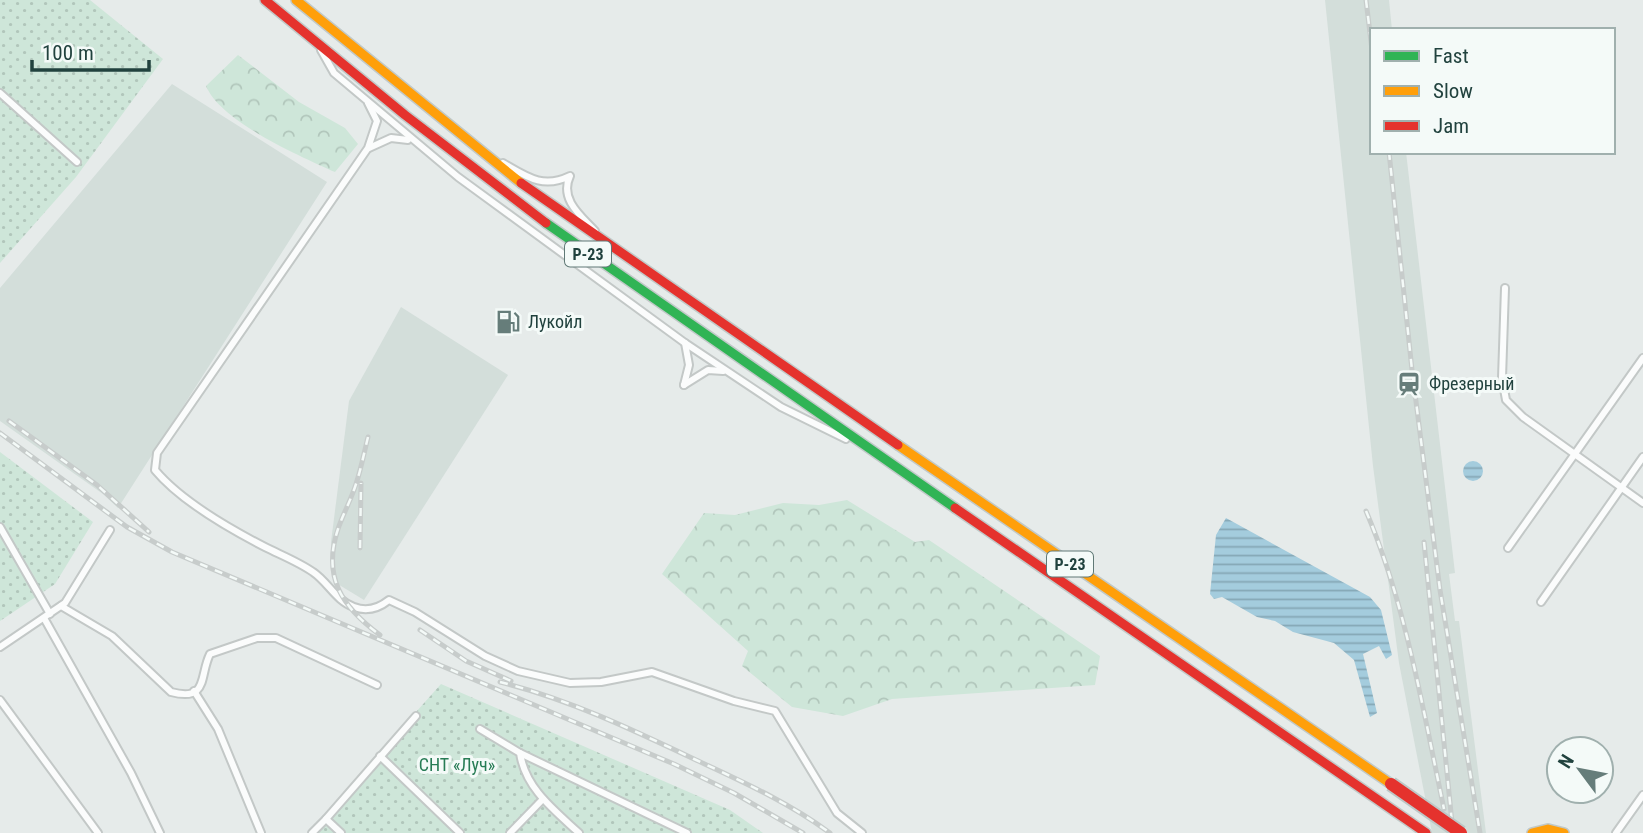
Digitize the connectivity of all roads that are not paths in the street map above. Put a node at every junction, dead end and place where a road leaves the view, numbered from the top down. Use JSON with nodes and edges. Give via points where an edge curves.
{"nodes":[{"id":1,"x":265,"y":0,"type":"edge"},
{"id":2,"x":296,"y":0,"type":"edge"},
{"id":3,"x":318,"y":46,"type":"junction"},
{"id":4,"x":0,"y":93,"type":"edge"},
{"id":5,"x":368,"y":103,"type":"junction"},
{"id":6,"x":413,"y":142,"type":"junction"},
{"id":7,"x":368,"y":148,"type":"junction"},
{"id":8,"x":480,"y":151,"type":"junction"},
{"id":9,"x":78,"y":162,"type":"dead end"},
{"id":10,"x":614,"y":250,"type":"junction"},
{"id":11,"x":1505,"y":288,"type":"dead end"},
{"id":12,"x":685,"y":343,"type":"junction"},
{"id":13,"x":1643,"y":358,"type":"edge"},
{"id":14,"x":726,"y":371,"type":"junction"},
{"id":15,"x":867,"y":449,"type":"junction"},
{"id":16,"x":1575,"y":454,"type":"junction"},
{"id":17,"x":1643,"y":457,"type":"edge"},
{"id":18,"x":1622,"y":488,"type":"junction"},
{"id":19,"x":1643,"y":503,"type":"edge"},
{"id":20,"x":1,"y":529,"type":"edge"},
{"id":21,"x":110,"y":530,"type":"dead end"},
{"id":22,"x":1508,"y":548,"type":"dead end"},
{"id":23,"x":1541,"y":602,"type":"dead end"},
{"id":24,"x":61,"y":606,"type":"junction"},
{"id":25,"x":47,"y":616,"type":"junction"},
{"id":26,"x":0,"y":647,"type":"edge"},
{"id":27,"x":377,"y":685,"type":"dead end"},
{"id":28,"x":194,"y":691,"type":"junction"},
{"id":29,"x":0,"y":699,"type":"edge"},
{"id":30,"x":416,"y":716,"type":"dead end"},
{"id":31,"x":480,"y":729,"type":"dead end"},
{"id":32,"x":520,"y":753,"type":"junction"},
{"id":33,"x":380,"y":756,"type":"junction"},
{"id":34,"x":1643,"y":795,"type":"edge"},
{"id":35,"x":543,"y":799,"type":"junction"},
{"id":36,"x":326,"y":819,"type":"junction"},
{"id":37,"x":98,"y":833,"type":"edge"},
{"id":38,"x":160,"y":833,"type":"edge"},
{"id":39,"x":261,"y":833,"type":"edge"},
{"id":40,"x":312,"y":833,"type":"edge"},
{"id":41,"x":341,"y":833,"type":"edge"},
{"id":42,"x":460,"y":833,"type":"edge"},
{"id":43,"x":510,"y":833,"type":"edge"},
{"id":44,"x":579,"y":833,"type":"edge"},
{"id":45,"x":687,"y":833,"type":"edge"},
{"id":46,"x":862,"y":833,"type":"edge"},
{"id":47,"x":1426,"y":833,"type":"edge"},
{"id":48,"x":1461,"y":833,"type":"edge"},
{"id":49,"x":1532,"y":833,"type":"edge"},
{"id":50,"x":1564,"y":833,"type":"edge"},
{"id":51,"x":1616,"y":833,"type":"edge"}],
"edges":[{"from":1,"to":3,"type":"main road","number":"Р-23"},
{"from":2,"to":8,"type":"main road","number":"Р-23"},
{"from":3,"to":5,"type":"street","via":[[334,74]]},
{"from":3,"to":15,"type":"main road","number":"Р-23","via":[[566,239]]},
{"from":4,"to":9,"type":"street"},
{"from":5,"to":6,"type":"street"},
{"from":5,"to":7,"type":"street","via":[[377,121]]},
{"from":6,"to":7,"type":"street","via":[[391,138]]},
{"from":6,"to":12,"type":"street"},
{"from":7,"to":46,"type":"street","via":[[157,453],[155,470],[169,486],[256,542],[315,573],[353,607],[367,610],[389,600],[518,671],[570,683],[652,671],[775,711],[837,813]]},
{"from":8,"to":10,"type":"main road","number":"Р-23"},
{"from":8,"to":10,"type":"street","via":[[532,180],[552,183],[570,176],[569,201]]},
{"from":10,"to":48,"type":"main road","number":"Р-23","bridge":true},
{"from":11,"to":16,"type":"street","via":[[1502,378],[1506,400]]},
{"from":12,"to":14,"type":"street"},
{"from":12,"to":14,"type":"street","via":[[689,365],[684,385],[708,370]]},
{"from":13,"to":16,"type":"street"},
{"from":14,"to":15,"type":"street","via":[[781,407]]},
{"from":15,"to":47,"type":"main road","number":"Р-23"},
{"from":16,"to":18,"type":"street"},
{"from":16,"to":22,"type":"street"},
{"from":17,"to":18,"type":"street"},
{"from":18,"to":19,"type":"street"},
{"from":18,"to":23,"type":"street"},
{"from":20,"to":25,"type":"street"},
{"from":21,"to":24,"type":"street"},
{"from":24,"to":25,"type":"street"},
{"from":24,"to":28,"type":"street","via":[[112,636],[172,692],[184,695]]},
{"from":25,"to":26,"type":"street"},
{"from":25,"to":38,"type":"street"},
{"from":27,"to":28,"type":"street","via":[[284,640],[257,638],[210,654],[205,680]]},
{"from":28,"to":39,"type":"street","via":[[218,729]]},
{"from":29,"to":37,"type":"street"},
{"from":30,"to":33,"type":"street"},
{"from":31,"to":32,"type":"street"},
{"from":32,"to":35,"type":"street","via":[[522,769]]},
{"from":32,"to":45,"type":"street"},
{"from":33,"to":36,"type":"street"},
{"from":33,"to":42,"type":"street"},
{"from":34,"to":51,"type":"street"},
{"from":35,"to":43,"type":"street"},
{"from":35,"to":44,"type":"street"},
{"from":36,"to":40,"type":"street"},
{"from":36,"to":41,"type":"street"},
{"from":49,"to":50,"type":"main road"}]}
